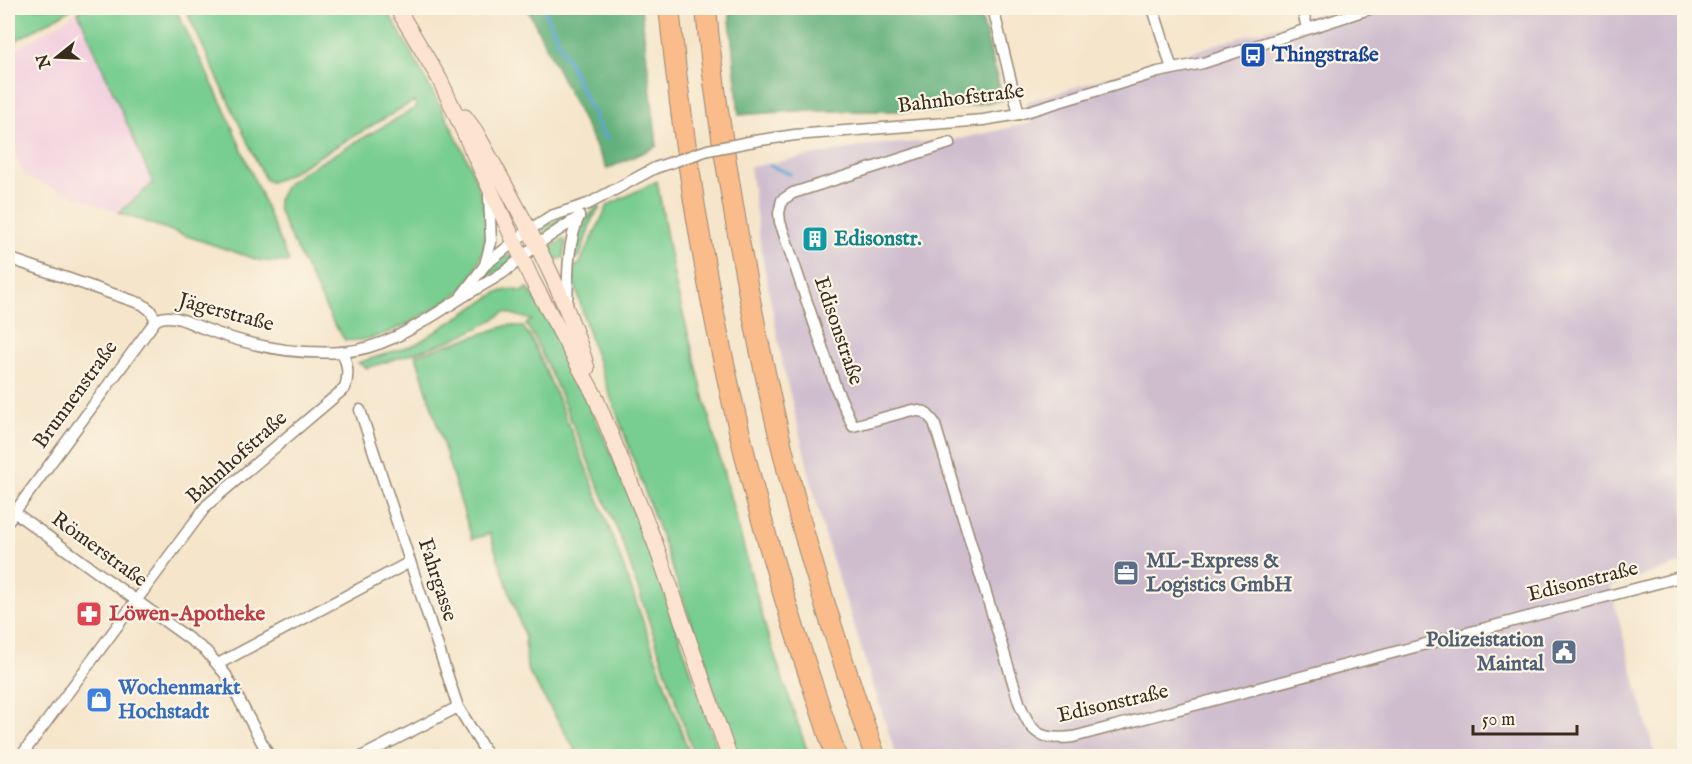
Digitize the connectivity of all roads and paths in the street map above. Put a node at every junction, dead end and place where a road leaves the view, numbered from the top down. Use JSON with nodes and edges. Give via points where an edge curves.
{"nodes":[{"id":1,"x":397,"y":8,"type":"edge"},
{"id":2,"x":669,"y":8,"type":"edge"},
{"id":3,"x":706,"y":8,"type":"edge"},
{"id":4,"x":993,"y":8,"type":"edge"},
{"id":5,"x":1153,"y":8,"type":"edge"},
{"id":6,"x":1302,"y":8,"type":"edge"},
{"id":7,"x":1372,"y":8,"type":"edge"},
{"id":8,"x":1307,"y":28,"type":"junction"},
{"id":9,"x":1172,"y":69,"type":"junction"},
{"id":10,"x":440,"y":80,"type":"junction"},
{"id":11,"x":1019,"y":114,"type":"junction"},
{"id":12,"x":950,"y":143,"type":"dead end"},
{"id":13,"x":488,"y":181,"type":"junction"},
{"id":14,"x":588,"y":204,"type":"junction"},
{"id":15,"x":780,"y":208,"type":"joint"},
{"id":16,"x":579,"y":217,"type":"junction"},
{"id":17,"x":529,"y":230,"type":"junction"},
{"id":18,"x":515,"y":242,"type":"junction"},
{"id":19,"x":536,"y":245,"type":"junction"},
{"id":20,"x":8,"y":258,"type":"edge"},
{"id":21,"x":522,"y":258,"type":"junction"},
{"id":22,"x":485,"y":265,"type":"junction"},
{"id":23,"x":458,"y":300,"type":"junction"},
{"id":24,"x":567,"y":312,"type":"junction"},
{"id":25,"x":156,"y":321,"type":"junction"},
{"id":26,"x":342,"y":352,"type":"junction"},
{"id":27,"x":595,"y":396,"type":"junction"},
{"id":28,"x":360,"y":410,"type":"dead end"},
{"id":29,"x":11,"y":516,"type":"edge"},
{"id":30,"x":410,"y":562,"type":"junction"},
{"id":31,"x":1684,"y":576,"type":"edge"},
{"id":32,"x":136,"y":601,"type":"junction"},
{"id":33,"x":218,"y":663,"type":"junction"},
{"id":34,"x":458,"y":707,"type":"junction"},
{"id":35,"x":21,"y":756,"type":"edge"},
{"id":36,"x":269,"y":756,"type":"edge"},
{"id":37,"x":363,"y":756,"type":"edge"},
{"id":38,"x":488,"y":756,"type":"edge"},
{"id":39,"x":729,"y":756,"type":"edge"},
{"id":40,"x":836,"y":756,"type":"edge"},
{"id":41,"x":875,"y":756,"type":"edge"}],
"edges":[{"from":1,"to":10,"type":"main road"},
{"from":2,"to":40,"type":"highway","via":[[711,296],[741,437],[766,536]]},
{"from":3,"to":41,"type":"highway","via":[[728,177],[770,398],[841,657]]},
{"from":4,"to":11,"type":"street"},
{"from":5,"to":9,"type":"street"},
{"from":6,"to":8,"type":"street"},
{"from":7,"to":8,"type":"street","name":"Bahnhofstraße"},
{"from":8,"to":9,"type":"street","name":"Bahnhofstraße","via":[[1203,63]]},
{"from":9,"to":11,"type":"street","name":"Bahnhofstraße"},
{"from":10,"to":13,"type":"main road"},
{"from":10,"to":17,"type":"main road","via":[[476,132]]},
{"from":11,"to":14,"type":"street","name":"Bahnhofstraße","bridge":true,"via":[[795,135],[708,150],[655,168]]},
{"from":12,"to":15,"type":"street","name":"Bahnhofstraße","via":[[793,193]]},
{"from":13,"to":18,"type":"main road"},
{"from":13,"to":22,"type":"street","name":"Bahnhofstraße","via":[[492,222]]},
{"from":14,"to":16,"type":"street","name":"Bahnhofstraße"},
{"from":14,"to":17,"type":"street","name":"Bahnhofstraße","via":[[551,216]]},
{"from":15,"to":31,"type":"street","name":"Edisonstraße","via":[[780,222],[836,388],[854,426],[912,410],[928,414],[934,422],[1019,702],[1031,728],[1042,737],[1073,737]]},
{"from":16,"to":19,"type":"street","name":"Bahnhofstraße"},
{"from":16,"to":24,"type":"street","name":"Bahnhofstraße","via":[[568,262]]},
{"from":17,"to":18,"type":"street","name":"Bahnhofstraße"},
{"from":17,"to":19,"type":"main road"},
{"from":18,"to":21,"type":"main road"},
{"from":18,"to":22,"type":"street","name":"Bahnhofstraße"},
{"from":19,"to":21,"type":"street","name":"Bahnhofstraße"},
{"from":19,"to":24,"type":"main road"},
{"from":20,"to":25,"type":"street","name":"Jägerstraße","via":[[142,304]]},
{"from":21,"to":23,"type":"street","name":"Bahnhofstraße"},
{"from":21,"to":27,"type":"main road"},
{"from":22,"to":23,"type":"street","name":"Bahnhofstraße"},
{"from":23,"to":26,"type":"street","name":"Bahnhofstraße","via":[[406,332]]},
{"from":24,"to":27,"type":"main road"},
{"from":25,"to":26,"type":"street","name":"Jägerstraße","via":[[165,316],[177,318],[228,338],[266,346]]},
{"from":25,"to":29,"type":"street","name":"Brunnenstraße"},
{"from":26,"to":32,"type":"street","name":"Bahnhofstraße","via":[[349,376],[345,388],[207,505]]},
{"from":27,"to":39,"type":"main road","via":[[655,543]]},
{"from":28,"to":30,"type":"street","name":"Fahrgasse"},
{"from":29,"to":32,"type":"street","name":"Römerstraße"},
{"from":30,"to":33,"type":"street"},
{"from":30,"to":34,"type":"street","name":"Fahrgasse"},
{"from":32,"to":33,"type":"street","name":"Römerstraße"},
{"from":32,"to":35,"type":"street","name":"Bahnhofstraße"},
{"from":33,"to":36,"type":"street","name":"Römerstraße"},
{"from":34,"to":37,"type":"street"},
{"from":34,"to":38,"type":"street","name":"Fahrgasse"}]}
